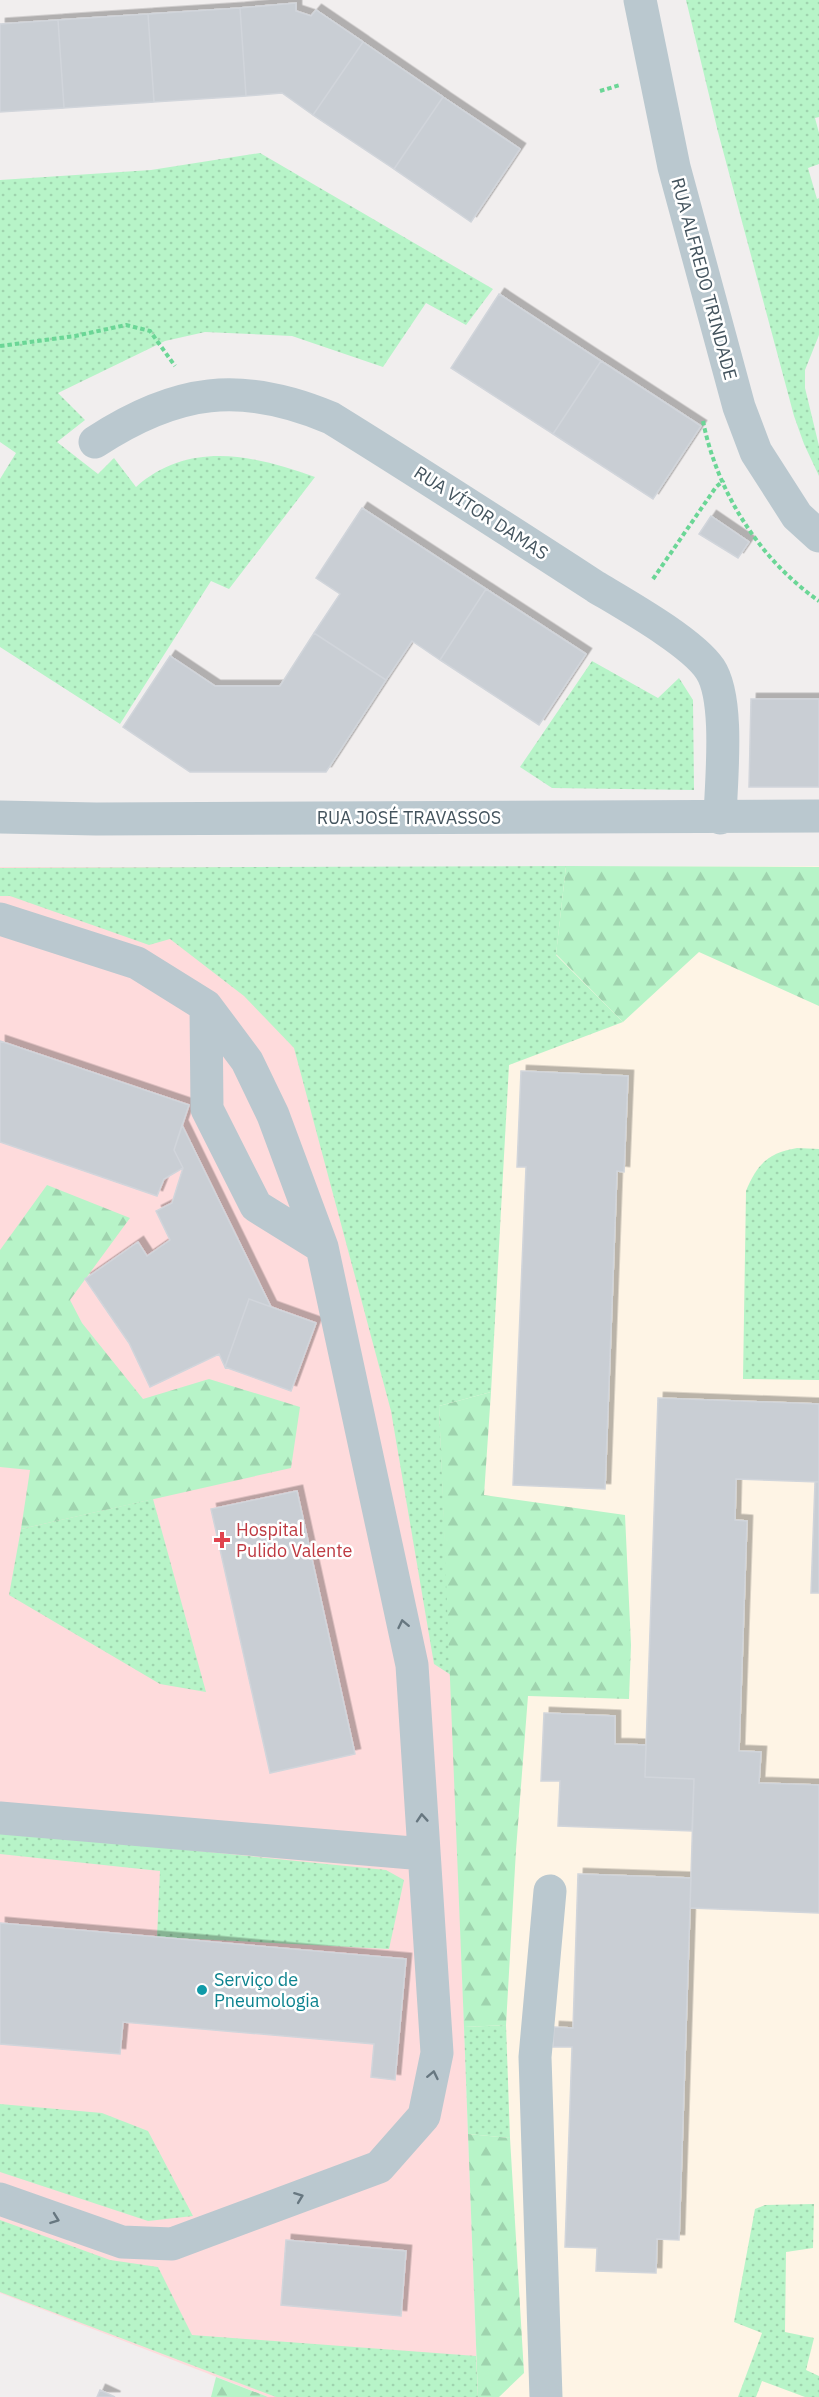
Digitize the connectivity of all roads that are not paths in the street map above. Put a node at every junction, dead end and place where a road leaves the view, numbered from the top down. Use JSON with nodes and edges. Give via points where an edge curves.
{"nodes":[{"id":1,"x":640,"y":0,"type":"edge"},
{"id":2,"x":95,"y":442,"type":"dead end"},
{"id":3,"x":819,"y":536,"type":"edge"},
{"id":4,"x":819,"y":816,"type":"edge"},
{"id":5,"x":0,"y":817,"type":"edge"},
{"id":6,"x":720,"y":818,"type":"junction"},
{"id":7,"x":0,"y":919,"type":"edge"},
{"id":8,"x":206,"y":1006,"type":"junction"},
{"id":9,"x":322,"y":1247,"type":"junction"},
{"id":10,"x":0,"y":1818,"type":"edge"},
{"id":11,"x":424,"y":1854,"type":"junction"},
{"id":12,"x":550,"y":1892,"type":"dead end"},
{"id":13,"x":0,"y":2199,"type":"edge"},
{"id":14,"x":546,"y":2397,"type":"edge"}],
"edges":[{"from":1,"to":3,"type":"street","name":"RUA ALFREDO TRINDADE","via":[[674,168],[739,407],[756,452],[797,516]]},
{"from":2,"to":6,"type":"street","name":"RUA VÍTOR DAMAS","via":[[152,410],[199,398],[243,394],[273,398],[331,418],[633,610],[687,646],[711,669],[720,696],[722,728]]},
{"from":4,"to":6,"type":"street","name":"RUA JOSÉ TRAVASSOS"},
{"from":5,"to":6,"type":"street","name":"RUA JOSÉ TRAVASSOS"},
{"from":7,"to":8,"type":"street","via":[[137,963]]},
{"from":8,"to":9,"type":"street","via":[[247,1061],[273,1115]]},
{"from":8,"to":9,"type":"street","via":[[207,1109],[256,1206]]},
{"from":11,"to":9,"type":"street","one_way":true,"via":[[412,1665]]},
{"from":10,"to":11,"type":"street"},
{"from":13,"to":11,"type":"street","one_way":true,"via":[[122,2242],[172,2244],[379,2167],[424,2116],[437,2053]]},
{"from":12,"to":14,"type":"street","via":[[535,2057]]}]}
